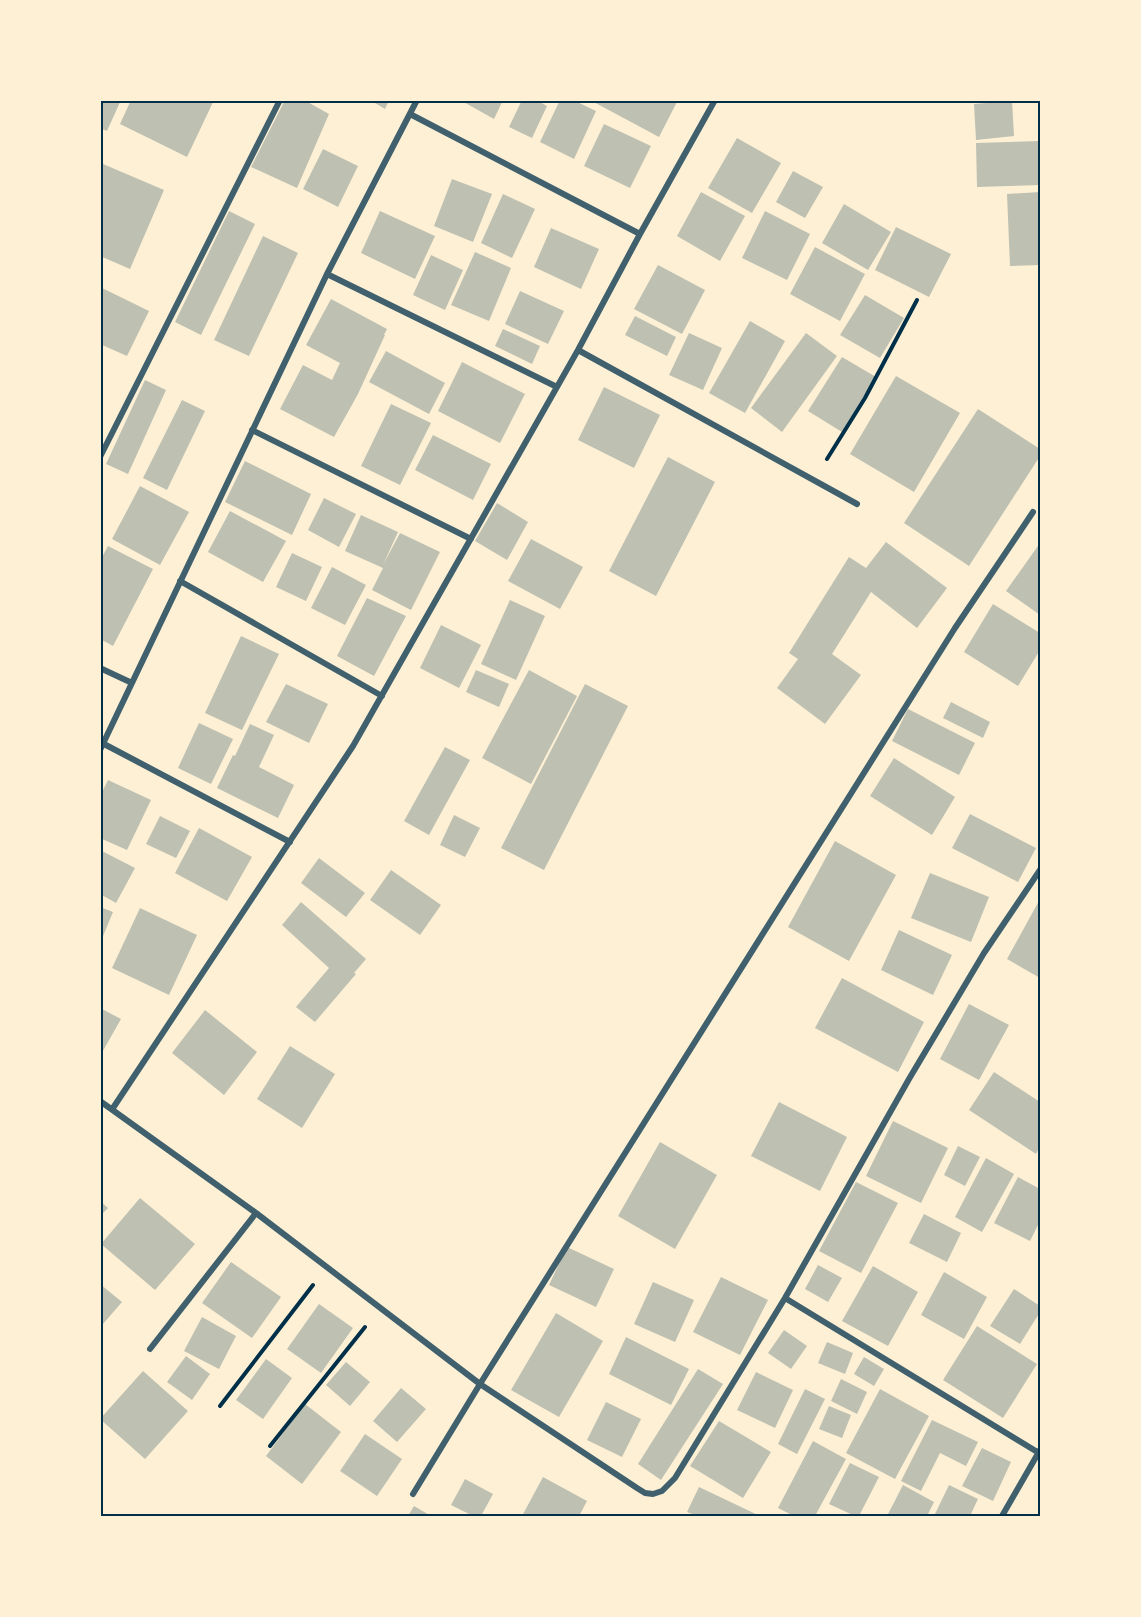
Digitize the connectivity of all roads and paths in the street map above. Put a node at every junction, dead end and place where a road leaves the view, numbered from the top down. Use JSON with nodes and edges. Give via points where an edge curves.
{"nodes":[{"id":1,"x":280,"y":100,"type":"edge"},
{"id":2,"x":417,"y":100,"type":"edge"},
{"id":3,"x":715,"y":100,"type":"edge"},
{"id":4,"x":410,"y":114,"type":"junction"},
{"id":5,"x":640,"y":234,"type":"junction"},
{"id":6,"x":327,"y":274,"type":"junction"},
{"id":7,"x":917,"y":300,"type":"dead end"},
{"id":8,"x":578,"y":350,"type":"junction"},
{"id":9,"x":557,"y":387,"type":"junction"},
{"id":10,"x":252,"y":430,"type":"junction"},
{"id":11,"x":100,"y":457,"type":"edge"},
{"id":12,"x":814,"y":480,"type":"junction"},
{"id":13,"x":857,"y":504,"type":"dead end"},
{"id":14,"x":1033,"y":512,"type":"dead end"},
{"id":15,"x":471,"y":539,"type":"junction"},
{"id":16,"x":180,"y":581,"type":"junction"},
{"id":17,"x":100,"y":668,"type":"edge"},
{"id":18,"x":132,"y":683,"type":"junction"},
{"id":19,"x":382,"y":696,"type":"junction"},
{"id":20,"x":102,"y":747,"type":"edge"},
{"id":21,"x":290,"y":842,"type":"junction"},
{"id":22,"x":1041,"y":870,"type":"edge"},
{"id":23,"x":100,"y":1101,"type":"edge"},
{"id":24,"x":113,"y":1108,"type":"junction"},
{"id":25,"x":256,"y":1213,"type":"junction"},
{"id":26,"x":326,"y":1268,"type":"junction"},
{"id":27,"x":785,"y":1298,"type":"junction"},
{"id":28,"x":381,"y":1308,"type":"junction"},
{"id":29,"x":150,"y":1349,"type":"dead end"},
{"id":30,"x":480,"y":1384,"type":"junction"},
{"id":31,"x":220,"y":1406,"type":"dead end"},
{"id":32,"x":270,"y":1446,"type":"dead end"},
{"id":33,"x":1040,"y":1451,"type":"edge"},
{"id":34,"x":413,"y":1494,"type":"dead end"},
{"id":35,"x":1002,"y":1516,"type":"edge"}],
"edges":[{"from":1,"to":11,"type":"street"},
{"from":2,"to":4,"type":"street"},
{"from":3,"to":5,"type":"street"},
{"from":4,"to":5,"type":"street"},
{"from":4,"to":6,"type":"street"},
{"from":5,"to":8,"type":"street"},
{"from":6,"to":9,"type":"street"},
{"from":6,"to":10,"type":"street"},
{"from":7,"to":12,"type":"path","via":[[865,398]]},
{"from":8,"to":9,"type":"street"},
{"from":8,"to":12,"type":"street"},
{"from":9,"to":15,"type":"street"},
{"from":10,"to":15,"type":"street"},
{"from":10,"to":16,"type":"street"},
{"from":12,"to":13,"type":"street"},
{"from":14,"to":30,"type":"street","via":[[955,628]]},
{"from":15,"to":19,"type":"street"},
{"from":16,"to":18,"type":"street"},
{"from":16,"to":19,"type":"street"},
{"from":17,"to":18,"type":"street"},
{"from":18,"to":20,"type":"street"},
{"from":19,"to":21,"type":"street"},
{"from":20,"to":21,"type":"street"},
{"from":21,"to":24,"type":"street"},
{"from":22,"to":27,"type":"street","via":[[984,953]]},
{"from":23,"to":24,"type":"street"},
{"from":24,"to":25,"type":"street"},
{"from":25,"to":26,"type":"street"},
{"from":25,"to":29,"type":"street"},
{"from":26,"to":28,"type":"street"},
{"from":26,"to":31,"type":"path"},
{"from":27,"to":30,"type":"street","via":[[675,1478],[653,1494],[637,1488]]},
{"from":27,"to":33,"type":"street"},
{"from":28,"to":30,"type":"street"},
{"from":28,"to":32,"type":"path"},
{"from":30,"to":34,"type":"street"},
{"from":33,"to":35,"type":"street"}]}
